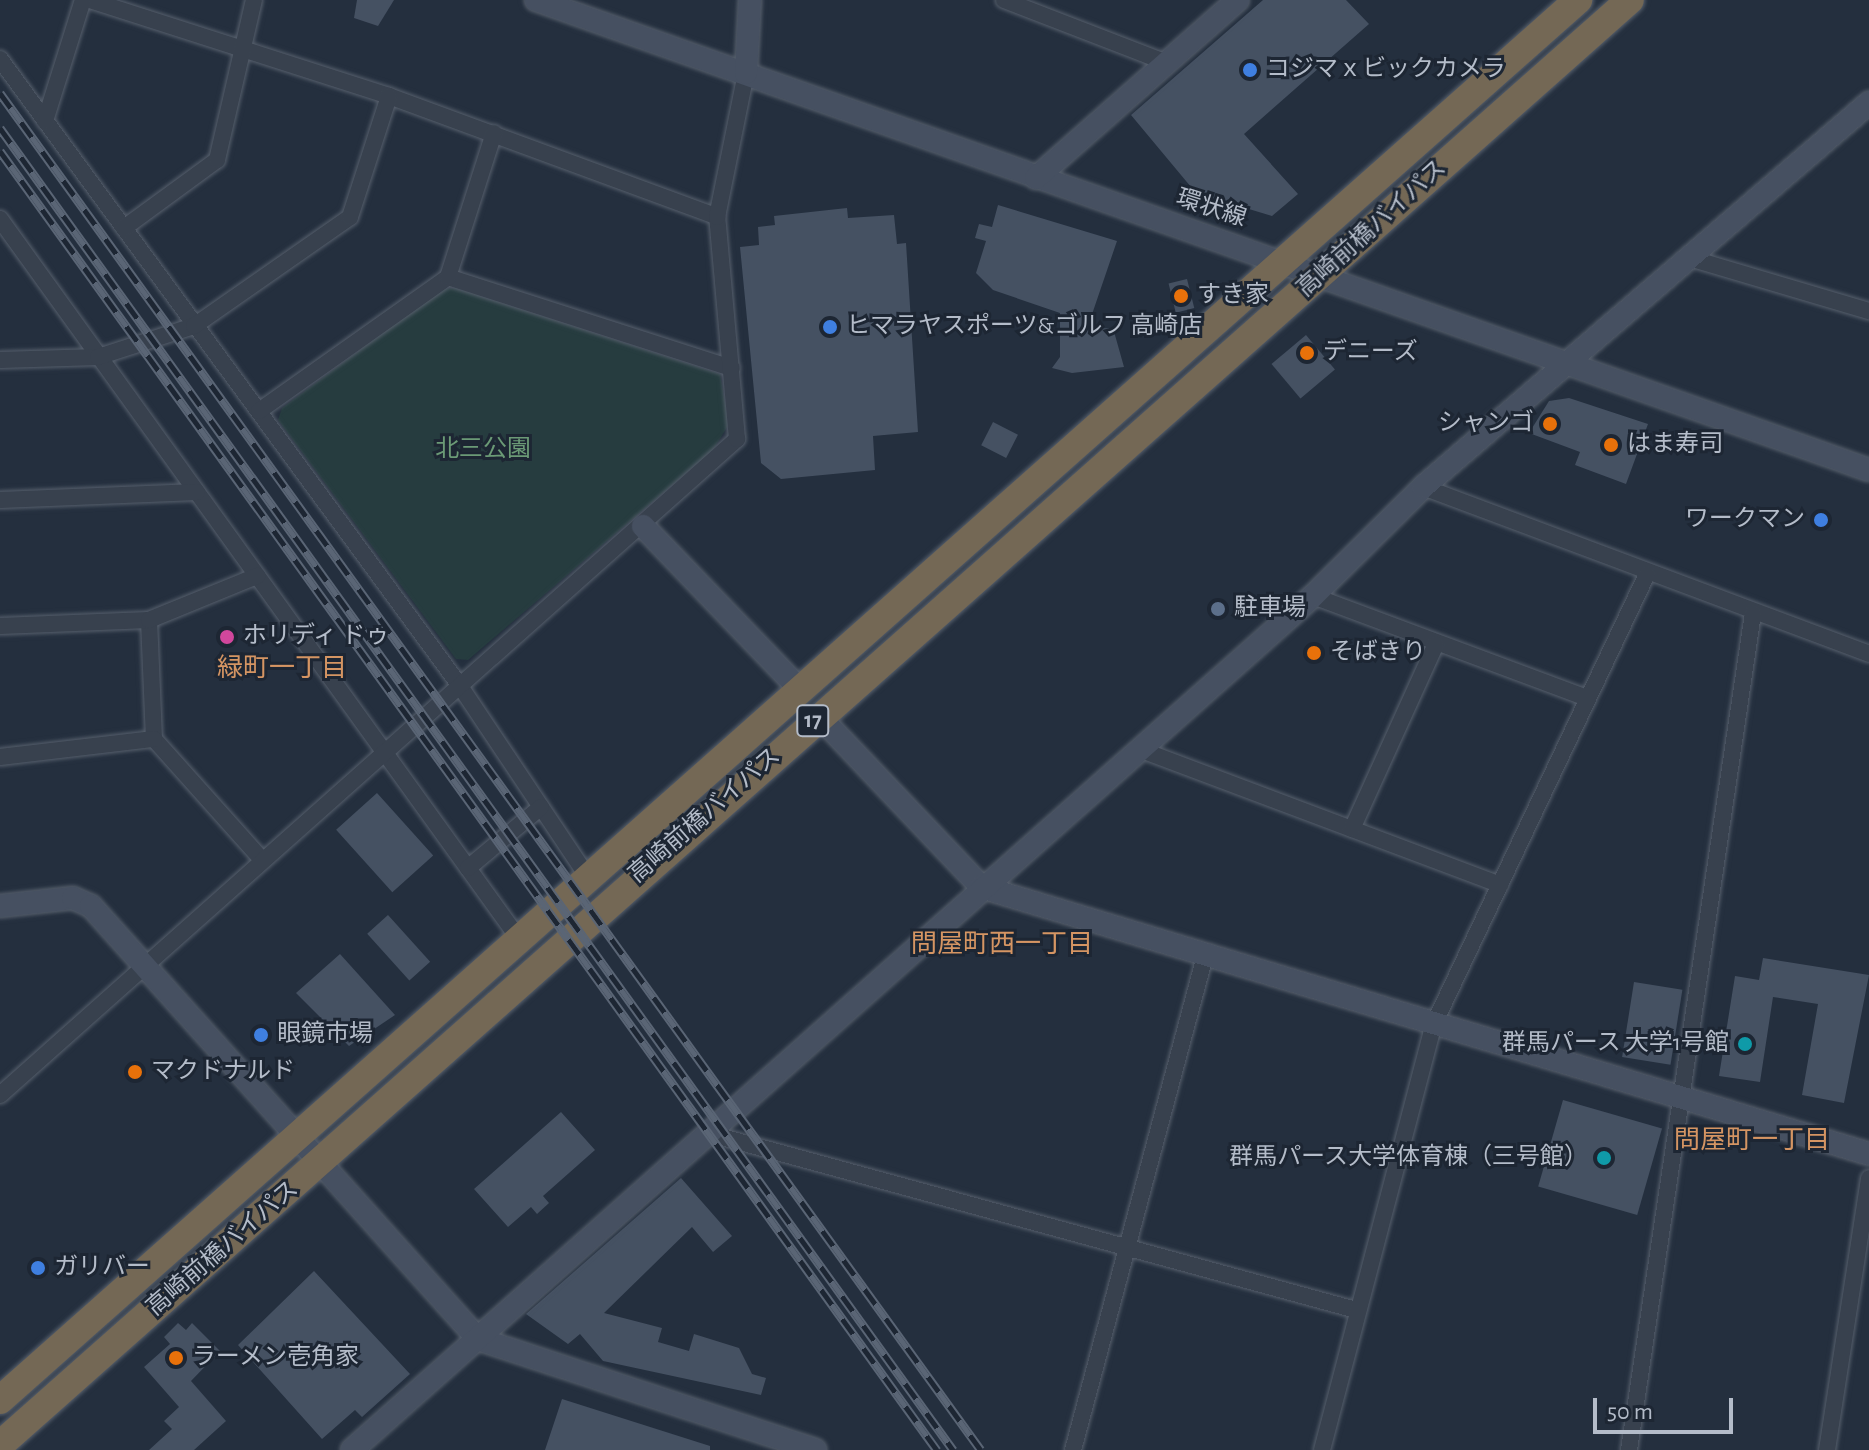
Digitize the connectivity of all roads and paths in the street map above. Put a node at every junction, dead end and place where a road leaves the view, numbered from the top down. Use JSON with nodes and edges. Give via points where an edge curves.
{"nodes":[{"id":1,"x":83,"y":0,"type":"edge"},
{"id":2,"x":90,"y":0,"type":"edge"},
{"id":3,"x":254,"y":0,"type":"edge"},
{"id":4,"x":536,"y":0,"type":"edge"},
{"id":5,"x":750,"y":0,"type":"edge"},
{"id":6,"x":1004,"y":0,"type":"edge"},
{"id":7,"x":1238,"y":0,"type":"edge"},
{"id":8,"x":1578,"y":0,"type":"edge"},
{"id":9,"x":1630,"y":0,"type":"edge"},
{"id":10,"x":244,"y":47,"type":"junction"},
{"id":11,"x":0,"y":59,"type":"edge"},
{"id":12,"x":1167,"y":63,"type":"junction"},
{"id":13,"x":746,"y":73,"type":"junction"},
{"id":14,"x":389,"y":96,"type":"junction"},
{"id":15,"x":1869,"y":103,"type":"edge"},
{"id":16,"x":45,"y":121,"type":"junction"},
{"id":17,"x":494,"y":133,"type":"junction"},
{"id":18,"x":1036,"y":178,"type":"junction"},
{"id":19,"x":717,"y":217,"type":"junction"},
{"id":20,"x":0,"y":219,"type":"edge"},
{"id":21,"x":124,"y":228,"type":"junction"},
{"id":22,"x":1693,"y":259,"type":"junction"},
{"id":23,"x":1282,"y":260,"type":"junction"},
{"id":24,"x":1324,"y":275,"type":"junction"},
{"id":25,"x":448,"y":277,"type":"junction"},
{"id":26,"x":1869,"y":311,"type":"edge"},
{"id":27,"x":194,"y":326,"type":"junction"},
{"id":28,"x":98,"y":357,"type":"junction"},
{"id":29,"x":0,"y":360,"type":"edge"},
{"id":30,"x":1564,"y":365,"type":"junction"},
{"id":31,"x":732,"y":368,"type":"junction"},
{"id":32,"x":259,"y":411,"type":"junction"},
{"id":33,"x":1869,"y":470,"type":"edge"},
{"id":34,"x":1423,"y":487,"type":"junction"},
{"id":35,"x":197,"y":492,"type":"junction"},
{"id":36,"x":0,"y":500,"type":"edge"},
{"id":37,"x":643,"y":526,"type":"junction"},
{"id":38,"x":1647,"y":574,"type":"junction"},
{"id":39,"x":257,"y":576,"type":"junction"},
{"id":40,"x":1313,"y":596,"type":"junction"},
{"id":41,"x":1753,"y":613,"type":"junction"},
{"id":42,"x":149,"y":620,"type":"junction"},
{"id":43,"x":0,"y":626,"type":"edge"},
{"id":44,"x":1436,"y":644,"type":"junction"},
{"id":45,"x":1869,"y":654,"type":"edge"},
{"id":46,"x":460,"y":686,"type":"junction"},
{"id":47,"x":802,"y":692,"type":"junction"},
{"id":48,"x":1588,"y":698,"type":"junction"},
{"id":49,"x":819,"y":716,"type":"junction"},
{"id":50,"x":154,"y":739,"type":"junction"},
{"id":51,"x":1139,"y":749,"type":"junction"},
{"id":52,"x":385,"y":754,"type":"junction"},
{"id":53,"x":0,"y":757,"type":"edge"},
{"id":54,"x":541,"y":807,"type":"junction"},
{"id":55,"x":1352,"y":829,"type":"junction"},
{"id":56,"x":262,"y":860,"type":"junction"},
{"id":57,"x":468,"y":868,"type":"junction"},
{"id":58,"x":590,"y":880,"type":"junction"},
{"id":59,"x":1500,"y":885,"type":"junction"},
{"id":60,"x":981,"y":887,"type":"junction"},
{"id":61,"x":0,"y":906,"type":"edge"},
{"id":62,"x":517,"y":936,"type":"junction"},
{"id":63,"x":1205,"y":956,"type":"junction"},
{"id":64,"x":145,"y":968,"type":"junction"},
{"id":65,"x":1433,"y":1026,"type":"junction"},
{"id":66,"x":0,"y":1095,"type":"edge"},
{"id":67,"x":1680,"y":1102,"type":"junction"},
{"id":68,"x":711,"y":1134,"type":"junction"},
{"id":69,"x":296,"y":1138,"type":"junction"},
{"id":70,"x":1869,"y":1154,"type":"edge"},
{"id":71,"x":319,"y":1164,"type":"junction"},
{"id":72,"x":1869,"y":1178,"type":"edge"},
{"id":73,"x":1131,"y":1245,"type":"junction"},
{"id":74,"x":1356,"y":1310,"type":"junction"},
{"id":75,"x":478,"y":1339,"type":"junction"},
{"id":76,"x":0,"y":1400,"type":"edge"},
{"id":77,"x":0,"y":1445,"type":"edge"},
{"id":78,"x":352,"y":1450,"type":"edge"},
{"id":79,"x":815,"y":1450,"type":"edge"},
{"id":80,"x":1073,"y":1450,"type":"edge"},
{"id":81,"x":1322,"y":1450,"type":"edge"},
{"id":82,"x":1629,"y":1450,"type":"edge"},
{"id":83,"x":1827,"y":1450,"type":"edge"}],
"edges":[{"from":1,"to":16,"type":"street"},
{"from":2,"to":10,"type":"street"},
{"from":3,"to":10,"type":"street"},
{"from":4,"to":13,"type":"street","name":"環状線"},
{"from":5,"to":13,"type":"street"},
{"from":6,"to":12,"type":"street"},
{"from":7,"to":12,"type":"street"},
{"from":8,"to":23,"type":"highway","name":"高崎前橋バイパス","number":"17"},
{"from":9,"to":24,"type":"highway","name":"高崎前橋バイパス","number":"17"},
{"from":10,"to":14,"type":"street"},
{"from":10,"to":21,"type":"street","via":[[217,160]]},
{"from":11,"to":16,"type":"street"},
{"from":12,"to":18,"type":"street"},
{"from":13,"to":18,"type":"street","name":"環状線"},
{"from":13,"to":19,"type":"street"},
{"from":14,"to":17,"type":"street"},
{"from":14,"to":27,"type":"street","via":[[350,217]]},
{"from":15,"to":22,"type":"street"},
{"from":16,"to":21,"type":"street"},
{"from":17,"to":19,"type":"street"},
{"from":17,"to":25,"type":"street"},
{"from":18,"to":23,"type":"street","name":"環状線"},
{"from":19,"to":31,"type":"street"},
{"from":20,"to":28,"type":"street"},
{"from":21,"to":27,"type":"street"},
{"from":22,"to":26,"type":"street"},
{"from":22,"to":30,"type":"street"},
{"from":23,"to":24,"type":"street","name":"環状線"},
{"from":23,"to":47,"type":"highway","name":"高崎前橋バイパス","number":"17"},
{"from":24,"to":30,"type":"street","name":"環状線"},
{"from":24,"to":49,"type":"highway","name":"高崎前橋バイパス","number":"17"},
{"from":25,"to":31,"type":"street"},
{"from":25,"to":32,"type":"street"},
{"from":27,"to":28,"type":"street"},
{"from":27,"to":32,"type":"street"},
{"from":28,"to":29,"type":"street"},
{"from":28,"to":35,"type":"street"},
{"from":30,"to":33,"type":"street","name":"環状線"},
{"from":30,"to":34,"type":"street"},
{"from":31,"to":37,"type":"street","via":[[737,439]]},
{"from":32,"to":46,"type":"street"},
{"from":34,"to":38,"type":"street"},
{"from":34,"to":40,"type":"street"},
{"from":35,"to":36,"type":"street"},
{"from":35,"to":39,"type":"street"},
{"from":37,"to":46,"type":"street"},
{"from":37,"to":47,"type":"street"},
{"from":38,"to":41,"type":"street"},
{"from":38,"to":48,"type":"street"},
{"from":39,"to":42,"type":"street"},
{"from":39,"to":52,"type":"street"},
{"from":40,"to":44,"type":"street"},
{"from":40,"to":51,"type":"street"},
{"from":41,"to":45,"type":"street"},
{"from":41,"to":67,"type":"street"},
{"from":42,"to":43,"type":"street"},
{"from":42,"to":50,"type":"street"},
{"from":44,"to":48,"type":"street"},
{"from":44,"to":55,"type":"street"},
{"from":46,"to":52,"type":"street"},
{"from":46,"to":54,"type":"street"},
{"from":47,"to":58,"type":"highway","name":"高崎前橋バイパス","number":"17"},
{"from":48,"to":59,"type":"street"},
{"from":49,"to":60,"type":"street"},
{"from":49,"to":71,"type":"highway","name":"高崎前橋バイパス","number":"17"},
{"from":50,"to":53,"type":"street"},
{"from":50,"to":56,"type":"street"},
{"from":51,"to":55,"type":"street"},
{"from":51,"to":60,"type":"street"},
{"from":52,"to":56,"type":"street"},
{"from":52,"to":57,"type":"street"},
{"from":54,"to":57,"type":"street"},
{"from":54,"to":58,"type":"street"},
{"from":55,"to":59,"type":"street"},
{"from":56,"to":64,"type":"street"},
{"from":57,"to":62,"type":"street"},
{"from":58,"to":62,"type":"highway","name":"高崎前橋バイパス","number":"17"},
{"from":59,"to":65,"type":"street"},
{"from":60,"to":63,"type":"street"},
{"from":60,"to":68,"type":"street"},
{"from":61,"to":64,"type":"street","via":[[73,898],[91,906]]},
{"from":62,"to":69,"type":"highway","name":"高崎前橋バイパス","number":"17"},
{"from":63,"to":65,"type":"street"},
{"from":63,"to":73,"type":"street"},
{"from":64,"to":66,"type":"street"},
{"from":64,"to":69,"type":"street"},
{"from":65,"to":67,"type":"street"},
{"from":65,"to":74,"type":"street"},
{"from":67,"to":70,"type":"street"},
{"from":67,"to":82,"type":"street"},
{"from":68,"to":73,"type":"street"},
{"from":68,"to":75,"type":"street"},
{"from":69,"to":71,"type":"street"},
{"from":69,"to":76,"type":"highway","name":"高崎前橋バイパス","number":"17"},
{"from":71,"to":75,"type":"street"},
{"from":71,"to":77,"type":"highway","name":"高崎前橋バイパス","number":"17"},
{"from":72,"to":83,"type":"street"},
{"from":73,"to":74,"type":"street"},
{"from":73,"to":80,"type":"street"},
{"from":74,"to":81,"type":"street"},
{"from":75,"to":78,"type":"street"},
{"from":75,"to":79,"type":"street"}]}
